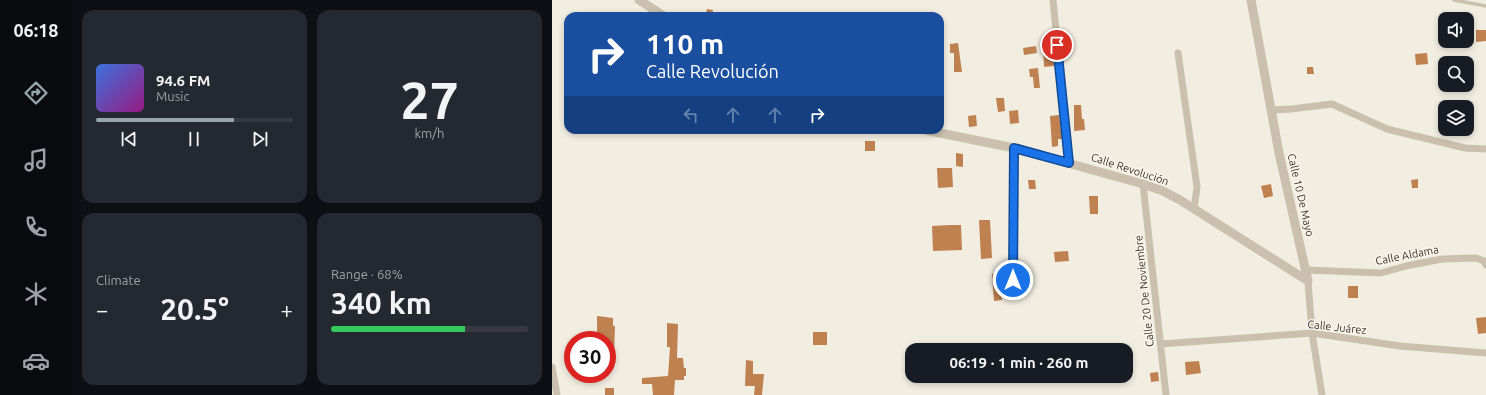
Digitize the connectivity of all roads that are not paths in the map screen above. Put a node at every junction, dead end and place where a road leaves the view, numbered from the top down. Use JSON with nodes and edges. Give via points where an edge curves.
{"nodes":[{"id":1,"x":639,"y":0,"type":"edge"},
{"id":2,"x":1053,"y":0,"type":"edge"},
{"id":3,"x":1251,"y":0,"type":"edge"},
{"id":4,"x":1454,"y":0,"type":"edge"},
{"id":5,"x":1486,"y":6,"type":"edge"},
{"id":6,"x":658,"y":12,"type":"edge"},
{"id":7,"x":1178,"y":53,"type":"dead end"},
{"id":8,"x":1271,"y":110,"type":"junction"},
{"id":9,"x":944,"y":134,"type":"edge"},
{"id":10,"x":1014,"y":148,"type":"junction"},
{"id":11,"x":1486,"y":149,"type":"edge"},
{"id":12,"x":1069,"y":163,"type":"junction"},
{"id":13,"x":1143,"y":184,"type":"junction"},
{"id":14,"x":1194,"y":209,"type":"junction"},
{"id":15,"x":1486,"y":265,"type":"edge"},
{"id":16,"x":1306,"y":270,"type":"junction"},
{"id":17,"x":1308,"y":281,"type":"junction"},
{"id":18,"x":1013,"y":295,"type":"dead end"},
{"id":19,"x":1312,"y":333,"type":"junction"},
{"id":20,"x":1161,"y":344,"type":"junction"},
{"id":21,"x":1486,"y":353,"type":"edge"},
{"id":22,"x":552,"y":367,"type":"edge"},
{"id":23,"x":557,"y":395,"type":"edge"},
{"id":24,"x":1166,"y":395,"type":"edge"},
{"id":25,"x":1322,"y":395,"type":"edge"}],
"edges":[{"from":1,"to":6,"type":"street"},
{"from":2,"to":12,"type":"street"},
{"from":3,"to":8,"type":"street","name":"Calle 10 De Mayo"},
{"from":4,"to":5,"type":"lane"},
{"from":7,"to":14,"type":"street","via":[[1197,187]]},
{"from":8,"to":11,"type":"street","via":[[1332,104],[1387,129],[1465,148]]},
{"from":8,"to":16,"type":"street","name":"Calle 10 De Mayo"},
{"from":9,"to":10,"type":"street","name":"Calle Revolución"},
{"from":10,"to":12,"type":"street","name":"Calle Revolución"},
{"from":10,"to":18,"type":"street"},
{"from":12,"to":13,"type":"street","name":"Calle Revolución"},
{"from":13,"to":14,"type":"street","name":"Calle Revolución","via":[[1163,191]]},
{"from":13,"to":20,"type":"street","name":"Calle 20 De Noviembre"},
{"from":14,"to":17,"type":"street","name":"Calle Revolución"},
{"from":15,"to":16,"type":"street","name":"Calle Aldama","via":[[1484,261],[1476,258],[1442,259],[1381,273]]},
{"from":16,"to":17,"type":"street","name":"Calle 10 De Mayo"},
{"from":17,"to":19,"type":"street","name":"Calle 10 De Mayo"},
{"from":19,"to":20,"type":"street","name":"Calle Juárez"},
{"from":19,"to":21,"type":"street","name":"Calle Juárez","via":[[1400,346]]},
{"from":19,"to":25,"type":"street","name":"Calle 10 De Mayo"},
{"from":20,"to":24,"type":"street","name":"Calle 20 De Noviembre"},
{"from":22,"to":23,"type":"street"}]}
